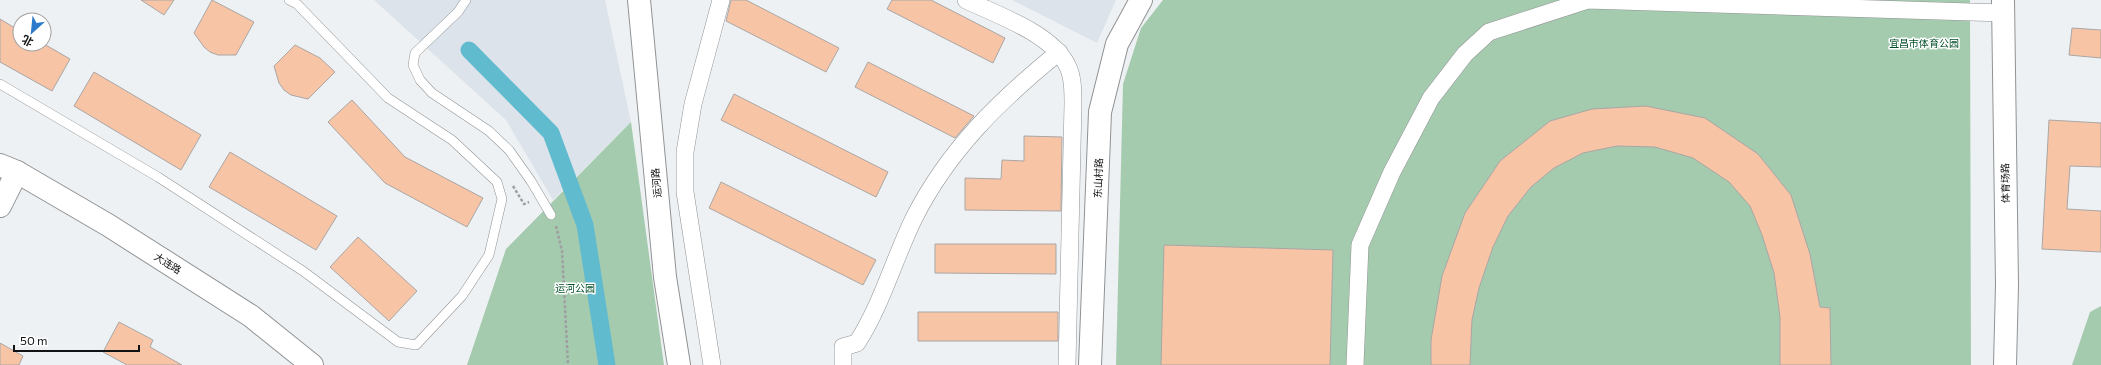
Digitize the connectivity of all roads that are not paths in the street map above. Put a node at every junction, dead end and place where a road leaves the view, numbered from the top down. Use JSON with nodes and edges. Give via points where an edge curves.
{"nodes":[{"id":1,"x":289,"y":0,"type":"edge"},
{"id":2,"x":466,"y":0,"type":"edge"},
{"id":3,"x":639,"y":0,"type":"edge"},
{"id":4,"x":721,"y":0,"type":"edge"},
{"id":5,"x":966,"y":0,"type":"edge"},
{"id":6,"x":1141,"y":0,"type":"edge"},
{"id":7,"x":2008,"y":4,"type":"edge"},
{"id":8,"x":1059,"y":52,"type":"junction"},
{"id":9,"x":0,"y":84,"type":"edge"},
{"id":10,"x":0,"y":159,"type":"edge"},
{"id":11,"x":8,"y":169,"type":"edge"},
{"id":12,"x":0,"y":206,"type":"edge"},
{"id":13,"x":551,"y":215,"type":"road end"},
{"id":14,"x":312,"y":365,"type":"edge"},
{"id":15,"x":679,"y":365,"type":"edge"},
{"id":16,"x":712,"y":365,"type":"edge"},
{"id":17,"x":843,"y":365,"type":"edge"},
{"id":18,"x":1067,"y":365,"type":"edge"},
{"id":19,"x":1090,"y":365,"type":"edge"},
{"id":20,"x":1355,"y":365,"type":"edge"},
{"id":21,"x":2005,"y":365,"type":"edge"},
{"id":22,"x":2019,"y":365,"type":"edge"}],
"edges":[{"from":1,"to":9,"type":"lane","via":[[297,4],[388,98],[452,140],[497,182],[502,199],[489,255],[462,296],[416,345],[398,342],[303,271],[158,177]]},
{"from":2,"to":13,"type":"lane","via":[[458,12],[415,53],[413,65],[420,80],[432,93],[489,131],[509,150]]},
{"from":3,"to":15,"type":"main road","name":"运河路","via":[[665,277]]},
{"from":4,"to":16,"type":"street","via":[[693,104],[685,152],[685,192]]},
{"from":5,"to":8,"type":"street","via":[[1029,31]]},
{"from":6,"to":19,"type":"main road","name":"东山村路","via":[[1117,44],[1100,112]]},
{"from":7,"to":20,"type":"street","via":[[1588,0],[1489,32],[1465,54],[1431,98],[1392,172],[1360,244]]},
{"from":7,"to":21,"type":"main road","name":"体育场路"},
{"from":7,"to":22,"type":"main road","name":"体育场路"},
{"from":8,"to":17,"type":"street","via":[[1019,85],[976,127],[935,180],[914,219],[869,324],[857,343],[843,347]]},
{"from":8,"to":18,"type":"street","via":[[1068,65],[1073,104]]},
{"from":10,"to":11,"type":"main road","name":"大连路"},
{"from":11,"to":12,"type":"main road"},
{"from":11,"to":14,"type":"main road","name":"大连路","via":[[108,225],[252,316]]}]}
